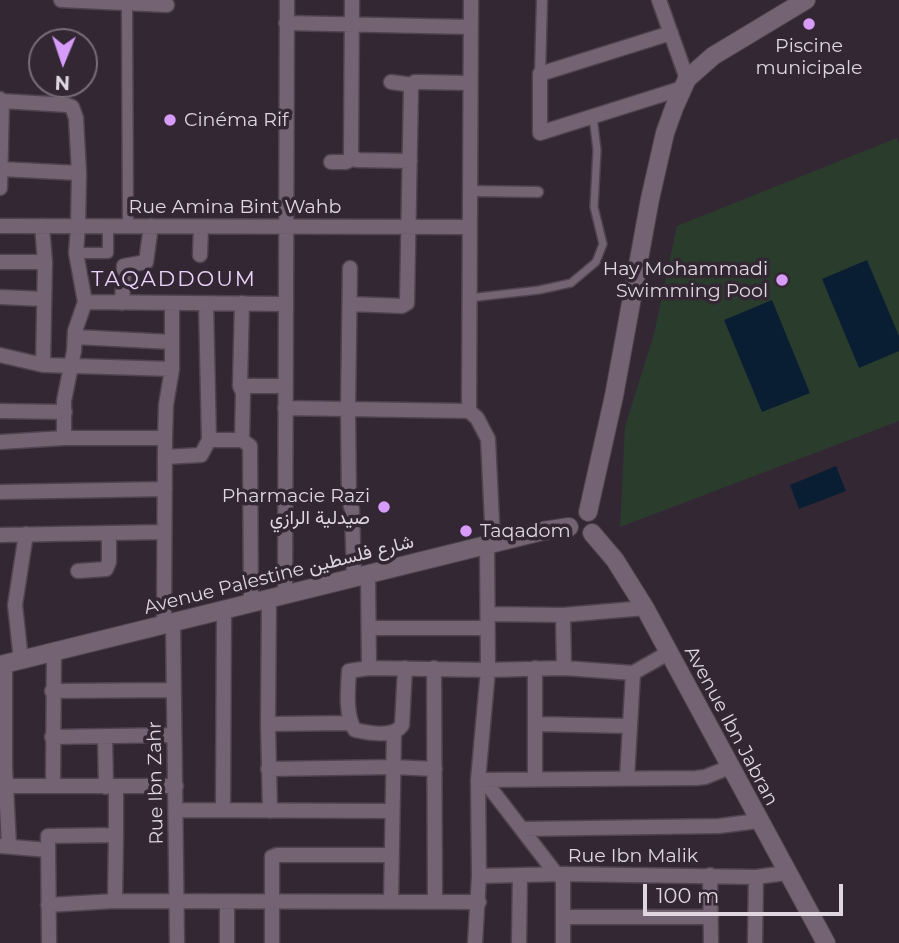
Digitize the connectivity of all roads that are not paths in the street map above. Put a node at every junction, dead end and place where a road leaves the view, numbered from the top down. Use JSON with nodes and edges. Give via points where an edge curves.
{"nodes":[{"id":1,"x":61,"y":0,"type":"edge"},
{"id":2,"x":287,"y":0,"type":"edge"},
{"id":3,"x":352,"y":0,"type":"edge"},
{"id":4,"x":471,"y":0,"type":"edge"},
{"id":5,"x":542,"y":0,"type":"edge"},
{"id":6,"x":659,"y":0,"type":"edge"},
{"id":7,"x":806,"y":0,"type":"edge"},
{"id":8,"x":127,"y":3,"type":"junction"},
{"id":9,"x":167,"y":5,"type":"dead end"},
{"id":10,"x":286,"y":23,"type":"junction"},
{"id":11,"x":351,"y":24,"type":"junction"},
{"id":12,"x":470,"y":27,"type":"junction"},
{"id":13,"x":671,"y":33,"type":"junction"},
{"id":14,"x":540,"y":74,"type":"junction"},
{"id":15,"x":391,"y":82,"type":"dead end"},
{"id":16,"x":470,"y":83,"type":"junction"},
{"id":17,"x":685,"y":84,"type":"junction"},
{"id":18,"x":413,"y":85,"type":"junction"},
{"id":19,"x":1,"y":100,"type":"edge"},
{"id":20,"x":593,"y":117,"type":"junction"},
{"id":21,"x":354,"y":158,"type":"junction"},
{"id":22,"x":410,"y":161,"type":"junction"},
{"id":23,"x":331,"y":162,"type":"dead end"},
{"id":24,"x":1,"y":169,"type":"edge"},
{"id":25,"x":79,"y":173,"type":"junction"},
{"id":26,"x":0,"y":188,"type":"edge"},
{"id":27,"x":471,"y":191,"type":"junction"},
{"id":28,"x":538,"y":192,"type":"dead end"},
{"id":29,"x":0,"y":226,"type":"edge"},
{"id":30,"x":43,"y":226,"type":"junction"},
{"id":31,"x":78,"y":226,"type":"junction"},
{"id":32,"x":108,"y":226,"type":"junction"},
{"id":33,"x":128,"y":226,"type":"junction"},
{"id":34,"x":151,"y":226,"type":"junction"},
{"id":35,"x":201,"y":227,"type":"junction"},
{"id":36,"x":286,"y":227,"type":"junction"},
{"id":37,"x":408,"y":227,"type":"junction"},
{"id":38,"x":469,"y":227,"type":"junction"},
{"id":39,"x":76,"y":253,"type":"junction"},
{"id":40,"x":200,"y":255,"type":"dead end"},
{"id":41,"x":0,"y":262,"type":"edge"},
{"id":42,"x":45,"y":262,"type":"junction"},
{"id":43,"x":350,"y":268,"type":"dead end"},
{"id":44,"x":0,"y":297,"type":"edge"},
{"id":45,"x":469,"y":298,"type":"junction"},
{"id":46,"x":43,"y":299,"type":"junction"},
{"id":47,"x":85,"y":302,"type":"junction"},
{"id":48,"x":122,"y":303,"type":"junction"},
{"id":49,"x":172,"y":303,"type":"junction"},
{"id":50,"x":206,"y":303,"type":"junction"},
{"id":51,"x":242,"y":303,"type":"junction"},
{"id":52,"x":285,"y":303,"type":"junction"},
{"id":53,"x":350,"y":304,"type":"junction"},
{"id":54,"x":76,"y":337,"type":"junction"},
{"id":55,"x":173,"y":342,"type":"junction"},
{"id":56,"x":0,"y":355,"type":"edge"},
{"id":57,"x":43,"y":365,"type":"junction"},
{"id":58,"x":71,"y":365,"type":"junction"},
{"id":59,"x":173,"y":369,"type":"junction"},
{"id":60,"x":240,"y":386,"type":"junction"},
{"id":61,"x":285,"y":386,"type":"junction"},
{"id":62,"x":285,"y":408,"type":"junction"},
{"id":63,"x":348,"y":409,"type":"junction"},
{"id":64,"x":0,"y":411,"type":"edge"},
{"id":65,"x":469,"y":411,"type":"junction"},
{"id":66,"x":65,"y":412,"type":"junction"},
{"id":67,"x":64,"y":438,"type":"junction"},
{"id":68,"x":165,"y":438,"type":"junction"},
{"id":69,"x":209,"y":440,"type":"junction"},
{"id":70,"x":243,"y":440,"type":"junction"},
{"id":71,"x":0,"y":442,"type":"edge"},
{"id":72,"x":165,"y":457,"type":"junction"},
{"id":73,"x":165,"y":489,"type":"junction"},
{"id":74,"x":0,"y":492,"type":"edge"},
{"id":75,"x":588,"y":512,"type":"junction"},
{"id":76,"x":569,"y":527,"type":"junction"},
{"id":77,"x":164,"y":532,"type":"junction"},
{"id":78,"x":109,"y":533,"type":"junction"},
{"id":79,"x":592,"y":533,"type":"junction"},
{"id":80,"x":26,"y":534,"type":"junction"},
{"id":81,"x":0,"y":535,"type":"edge"},
{"id":82,"x":490,"y":544,"type":"junction"},
{"id":83,"x":78,"y":571,"type":"dead end"},
{"id":84,"x":361,"y":576,"type":"junction"},
{"id":85,"x":277,"y":597,"type":"junction"},
{"id":86,"x":251,"y":603,"type":"junction"},
{"id":87,"x":645,"y":608,"type":"junction"},
{"id":88,"x":224,"y":610,"type":"junction"},
{"id":89,"x":563,"y":615,"type":"junction"},
{"id":90,"x":487,"y":621,"type":"junction"},
{"id":91,"x":168,"y":624,"type":"junction"},
{"id":92,"x":369,"y":628,"type":"junction"},
{"id":93,"x":54,"y":652,"type":"junction"},
{"id":94,"x":668,"y":653,"type":"junction"},
{"id":95,"x":9,"y":663,"type":"edge"},
{"id":96,"x":369,"y":668,"type":"junction"},
{"id":97,"x":405,"y":668,"type":"junction"},
{"id":98,"x":434,"y":668,"type":"junction"},
{"id":99,"x":535,"y":668,"type":"junction"},
{"id":100,"x":564,"y":668,"type":"junction"},
{"id":101,"x":488,"y":670,"type":"junction"},
{"id":102,"x":633,"y":673,"type":"junction"},
{"id":103,"x":173,"y":690,"type":"junction"},
{"id":104,"x":52,"y":691,"type":"junction"},
{"id":105,"x":350,"y":723,"type":"junction"},
{"id":106,"x":268,"y":724,"type":"junction"},
{"id":107,"x":536,"y":724,"type":"junction"},
{"id":108,"x":629,"y":726,"type":"junction"},
{"id":109,"x":394,"y":733,"type":"junction"},
{"id":110,"x":174,"y":735,"type":"junction"},
{"id":111,"x":52,"y":737,"type":"junction"},
{"id":112,"x":105,"y":737,"type":"junction"},
{"id":113,"x":2,"y":767,"type":"edge"},
{"id":114,"x":393,"y":767,"type":"junction"},
{"id":115,"x":730,"y":767,"type":"junction"},
{"id":116,"x":268,"y":769,"type":"junction"},
{"id":117,"x":435,"y":769,"type":"junction"},
{"id":118,"x":535,"y":778,"type":"junction"},
{"id":119,"x":627,"y":778,"type":"junction"},
{"id":120,"x":481,"y":780,"type":"junction"},
{"id":121,"x":6,"y":786,"type":"junction"},
{"id":122,"x":53,"y":786,"type":"junction"},
{"id":123,"x":111,"y":786,"type":"junction"},
{"id":124,"x":176,"y":786,"type":"junction"},
{"id":125,"x":176,"y":810,"type":"junction"},
{"id":126,"x":223,"y":810,"type":"junction"},
{"id":127,"x":270,"y":811,"type":"junction"},
{"id":128,"x":391,"y":811,"type":"junction"},
{"id":129,"x":758,"y":821,"type":"junction"},
{"id":130,"x":522,"y":828,"type":"junction"},
{"id":131,"x":116,"y":835,"type":"junction"},
{"id":132,"x":5,"y":846,"type":"edge"},
{"id":133,"x":48,"y":850,"type":"junction"},
{"id":134,"x":391,"y":855,"type":"junction"},
{"id":135,"x":786,"y":873,"type":"junction"},
{"id":136,"x":560,"y":874,"type":"junction"},
{"id":137,"x":709,"y":875,"type":"junction"},
{"id":138,"x":479,"y":876,"type":"junction"},
{"id":139,"x":520,"y":876,"type":"junction"},
{"id":140,"x":756,"y":877,"type":"junction"},
{"id":141,"x":115,"y":901,"type":"junction"},
{"id":142,"x":391,"y":901,"type":"junction"},
{"id":143,"x":435,"y":901,"type":"junction"},
{"id":144,"x":177,"y":902,"type":"junction"},
{"id":145,"x":271,"y":902,"type":"junction"},
{"id":146,"x":479,"y":902,"type":"junction"},
{"id":147,"x":227,"y":903,"type":"junction"},
{"id":148,"x":48,"y":905,"type":"junction"},
{"id":149,"x":563,"y":917,"type":"junction"},
{"id":150,"x":711,"y":917,"type":"junction"},
{"id":151,"x":49,"y":943,"type":"edge"},
{"id":152,"x":177,"y":943,"type":"edge"},
{"id":153,"x":227,"y":943,"type":"edge"},
{"id":154,"x":272,"y":943,"type":"edge"},
{"id":155,"x":475,"y":943,"type":"edge"},
{"id":156,"x":519,"y":943,"type":"edge"},
{"id":157,"x":563,"y":943,"type":"edge"},
{"id":158,"x":711,"y":943,"type":"edge"},
{"id":159,"x":755,"y":943,"type":"edge"},
{"id":160,"x":826,"y":943,"type":"edge"}],
"edges":[{"from":1,"to":8,"type":"street"},
{"from":2,"to":10,"type":"street"},
{"from":3,"to":11,"type":"street"},
{"from":4,"to":12,"type":"street"},
{"from":5,"to":14,"type":"street"},
{"from":6,"to":13,"type":"street"},
{"from":7,"to":17,"type":"street","via":[[713,56]]},
{"from":8,"to":9,"type":"street"},
{"from":8,"to":33,"type":"street"},
{"from":10,"to":11,"type":"street"},
{"from":10,"to":36,"type":"street"},
{"from":11,"to":12,"type":"street"},
{"from":11,"to":21,"type":"street","via":[[350,142]]},
{"from":12,"to":16,"type":"street"},
{"from":13,"to":14,"type":"street"},
{"from":13,"to":17,"type":"street"},
{"from":14,"to":20,"type":"street","via":[[540,133]]},
{"from":15,"to":18,"type":"street"},
{"from":16,"to":18,"type":"street"},
{"from":16,"to":27,"type":"street"},
{"from":17,"to":20,"type":"street"},
{"from":17,"to":75,"type":"street","via":[[665,132]]},
{"from":18,"to":22,"type":"street"},
{"from":19,"to":24,"type":"street"},
{"from":19,"to":25,"type":"street","via":[[72,107]]},
{"from":20,"to":45,"type":"lane","via":[[597,150],[594,207],[603,244],[596,262],[571,283]]},
{"from":21,"to":22,"type":"street"},
{"from":21,"to":23,"type":"street"},
{"from":22,"to":37,"type":"street"},
{"from":24,"to":25,"type":"street"},
{"from":24,"to":26,"type":"street"},
{"from":25,"to":31,"type":"street"},
{"from":27,"to":28,"type":"street"},
{"from":27,"to":38,"type":"street"},
{"from":29,"to":30,"type":"street","name":"Rue Amina Bint Wahb"},
{"from":30,"to":31,"type":"street","name":"Rue Amina Bint Wahb"},
{"from":30,"to":42,"type":"street"},
{"from":31,"to":32,"type":"street","name":"Rue Amina Bint Wahb"},
{"from":31,"to":39,"type":"street"},
{"from":32,"to":33,"type":"street","name":"Rue Amina Bint Wahb"},
{"from":32,"to":39,"type":"street","via":[[108,253]]},
{"from":33,"to":34,"type":"street","name":"Rue Amina Bint Wahb"},
{"from":34,"to":35,"type":"street","name":"Rue Amina Bint Wahb"},
{"from":34,"to":48,"type":"street","via":[[146,262],[124,266]]},
{"from":35,"to":36,"type":"street","name":"Rue Amina Bint Wahb"},
{"from":35,"to":40,"type":"street"},
{"from":36,"to":37,"type":"street","name":"Rue Amina Bint Wahb"},
{"from":36,"to":52,"type":"street"},
{"from":37,"to":38,"type":"street","name":"Rue Amina Bint Wahb"},
{"from":37,"to":53,"type":"street","via":[[407,303]]},
{"from":38,"to":45,"type":"street"},
{"from":39,"to":47,"type":"street"},
{"from":41,"to":42,"type":"street"},
{"from":42,"to":46,"type":"street"},
{"from":43,"to":53,"type":"street"},
{"from":44,"to":46,"type":"street"},
{"from":45,"to":65,"type":"street"},
{"from":46,"to":57,"type":"street"},
{"from":47,"to":48,"type":"street"},
{"from":47,"to":54,"type":"street"},
{"from":48,"to":49,"type":"street"},
{"from":49,"to":50,"type":"street"},
{"from":49,"to":55,"type":"street","name":"Rue Ibn Zahr"},
{"from":50,"to":51,"type":"street"},
{"from":50,"to":69,"type":"street"},
{"from":51,"to":52,"type":"street"},
{"from":51,"to":60,"type":"street"},
{"from":52,"to":61,"type":"street"},
{"from":53,"to":63,"type":"street"},
{"from":54,"to":55,"type":"street"},
{"from":54,"to":58,"type":"street"},
{"from":55,"to":59,"type":"street","name":"Rue Ibn Zahr"},
{"from":56,"to":57,"type":"street"},
{"from":57,"to":58,"type":"street"},
{"from":58,"to":59,"type":"street"},
{"from":58,"to":66,"type":"street"},
{"from":59,"to":68,"type":"street","name":"Rue Ibn Zahr"},
{"from":60,"to":61,"type":"street"},
{"from":60,"to":70,"type":"street"},
{"from":61,"to":62,"type":"street"},
{"from":62,"to":63,"type":"street"},
{"from":62,"to":85,"type":"street"},
{"from":63,"to":65,"type":"street"},
{"from":63,"to":84,"type":"street","via":[[349,500]]},
{"from":64,"to":66,"type":"street"},
{"from":65,"to":82,"type":"street","via":[[488,439]]},
{"from":66,"to":67,"type":"street"},
{"from":67,"to":68,"type":"street"},
{"from":67,"to":71,"type":"street"},
{"from":68,"to":72,"type":"street","name":"Rue Ibn Zahr"},
{"from":69,"to":70,"type":"street"},
{"from":69,"to":72,"type":"street","via":[[201,455]]},
{"from":70,"to":86,"type":"street","via":[[250,446]]},
{"from":72,"to":73,"type":"street","name":"Rue Ibn Zahr"},
{"from":73,"to":74,"type":"street"},
{"from":73,"to":77,"type":"street","name":"Rue Ibn Zahr"},
{"from":75,"to":76,"type":"street","via":[[577,512]]},
{"from":75,"to":79,"type":"street","via":[[595,520]]},
{"from":76,"to":79,"type":"street","via":[[579,537]]},
{"from":76,"to":82,"type":"street","name":"Avenue Palestine شارع فلسطين"},
{"from":77,"to":78,"type":"street"},
{"from":77,"to":91,"type":"street","name":"Rue Ibn Zahr"},
{"from":78,"to":80,"type":"street"},
{"from":78,"to":83,"type":"street","via":[[106,569]]},
{"from":79,"to":87,"type":"street","name":"Avenue Ibn Jabran"},
{"from":80,"to":81,"type":"street"},
{"from":80,"to":95,"type":"street"},
{"from":82,"to":84,"type":"street","name":"Avenue Palestine شارع فلسطين"},
{"from":82,"to":90,"type":"street"},
{"from":84,"to":85,"type":"street","name":"Avenue Palestine شارع فلسطين"},
{"from":84,"to":92,"type":"street"},
{"from":85,"to":86,"type":"street","name":"Avenue Palestine شارع فلسطين"},
{"from":85,"to":106,"type":"street"},
{"from":86,"to":88,"type":"street","name":"Avenue Palestine شارع فلسطين"},
{"from":87,"to":89,"type":"street"},
{"from":87,"to":94,"type":"street","name":"Avenue Ibn Jabran"},
{"from":88,"to":91,"type":"street","name":"Avenue Palestine شارع فلسطين"},
{"from":88,"to":126,"type":"street"},
{"from":89,"to":90,"type":"street"},
{"from":89,"to":100,"type":"street"},
{"from":90,"to":92,"type":"street"},
{"from":90,"to":101,"type":"street"},
{"from":91,"to":93,"type":"street","name":"Avenue Palestine شارع فلسطين"},
{"from":91,"to":103,"type":"street","name":"Rue Ibn Zahr"},
{"from":92,"to":96,"type":"street"},
{"from":93,"to":95,"type":"street","name":"Avenue Palestine شارع فلسطين"},
{"from":93,"to":104,"type":"street"},
{"from":94,"to":102,"type":"street"},
{"from":94,"to":115,"type":"street","name":"Avenue Ibn Jabran"},
{"from":95,"to":113,"type":"street"},
{"from":96,"to":97,"type":"street"},
{"from":96,"to":105,"type":"street","via":[[349,671]]},
{"from":97,"to":98,"type":"street"},
{"from":97,"to":109,"type":"street","via":[[402,725]]},
{"from":98,"to":101,"type":"street"},
{"from":98,"to":117,"type":"street"},
{"from":99,"to":100,"type":"street"},
{"from":99,"to":101,"type":"street"},
{"from":99,"to":107,"type":"street"},
{"from":100,"to":102,"type":"street"},
{"from":101,"to":120,"type":"street"},
{"from":102,"to":108,"type":"street"},
{"from":103,"to":104,"type":"street"},
{"from":103,"to":110,"type":"street","name":"Rue Ibn Zahr"},
{"from":104,"to":111,"type":"street"},
{"from":105,"to":106,"type":"street"},
{"from":105,"to":109,"type":"street","via":[[358,731]]},
{"from":106,"to":116,"type":"street"},
{"from":107,"to":108,"type":"street"},
{"from":107,"to":118,"type":"street"},
{"from":108,"to":119,"type":"street"},
{"from":109,"to":114,"type":"street"},
{"from":110,"to":112,"type":"street"},
{"from":110,"to":124,"type":"street","name":"Rue Ibn Zahr"},
{"from":111,"to":112,"type":"street"},
{"from":111,"to":122,"type":"street"},
{"from":112,"to":123,"type":"street"},
{"from":113,"to":121,"type":"street"},
{"from":114,"to":116,"type":"street"},
{"from":114,"to":117,"type":"street"},
{"from":114,"to":128,"type":"street"},
{"from":115,"to":119,"type":"street","via":[[696,778]]},
{"from":115,"to":129,"type":"street","name":"Avenue Ibn Jabran"},
{"from":116,"to":127,"type":"street"},
{"from":117,"to":143,"type":"street"},
{"from":118,"to":119,"type":"street"},
{"from":118,"to":120,"type":"street"},
{"from":120,"to":130,"type":"street"},
{"from":120,"to":138,"type":"street"},
{"from":121,"to":122,"type":"street"},
{"from":121,"to":132,"type":"street"},
{"from":122,"to":123,"type":"street"},
{"from":123,"to":124,"type":"street"},
{"from":123,"to":131,"type":"street"},
{"from":124,"to":125,"type":"street","name":"Rue Ibn Zahr"},
{"from":125,"to":126,"type":"street"},
{"from":125,"to":144,"type":"street","name":"Rue Ibn Zahr"},
{"from":126,"to":127,"type":"street"},
{"from":127,"to":128,"type":"street"},
{"from":128,"to":134,"type":"street"},
{"from":129,"to":130,"type":"street","via":[[719,826]]},
{"from":129,"to":135,"type":"street","name":"Avenue Ibn Jabran"},
{"from":130,"to":136,"type":"street"},
{"from":131,"to":133,"type":"street","via":[[54,834],[48,836]]},
{"from":131,"to":141,"type":"street"},
{"from":132,"to":133,"type":"street"},
{"from":133,"to":148,"type":"street"},
{"from":134,"to":142,"type":"street"},
{"from":134,"to":145,"type":"street","via":[[277,855],[271,861]]},
{"from":135,"to":140,"type":"street","name":"Rue Ibn Malik"},
{"from":135,"to":160,"type":"street","name":"Avenue Ibn Jabran"},
{"from":136,"to":137,"type":"street","name":"Rue Ibn Malik"},
{"from":136,"to":139,"type":"street","name":"Rue Ibn Malik"},
{"from":136,"to":149,"type":"street"},
{"from":137,"to":140,"type":"street","name":"Rue Ibn Malik"},
{"from":137,"to":150,"type":"street"},
{"from":138,"to":139,"type":"street","name":"Rue Ibn Malik"},
{"from":138,"to":146,"type":"street"},
{"from":139,"to":156,"type":"street"},
{"from":140,"to":159,"type":"street"},
{"from":141,"to":144,"type":"street"},
{"from":141,"to":148,"type":"street"},
{"from":142,"to":143,"type":"street"},
{"from":142,"to":145,"type":"street"},
{"from":143,"to":146,"type":"street"},
{"from":144,"to":147,"type":"street"},
{"from":144,"to":152,"type":"street","name":"Rue Ibn Zahr"},
{"from":145,"to":147,"type":"street"},
{"from":145,"to":154,"type":"street"},
{"from":146,"to":155,"type":"street"},
{"from":147,"to":153,"type":"street"},
{"from":148,"to":151,"type":"street"},
{"from":149,"to":150,"type":"street"},
{"from":149,"to":157,"type":"street"},
{"from":150,"to":158,"type":"street"}]}
